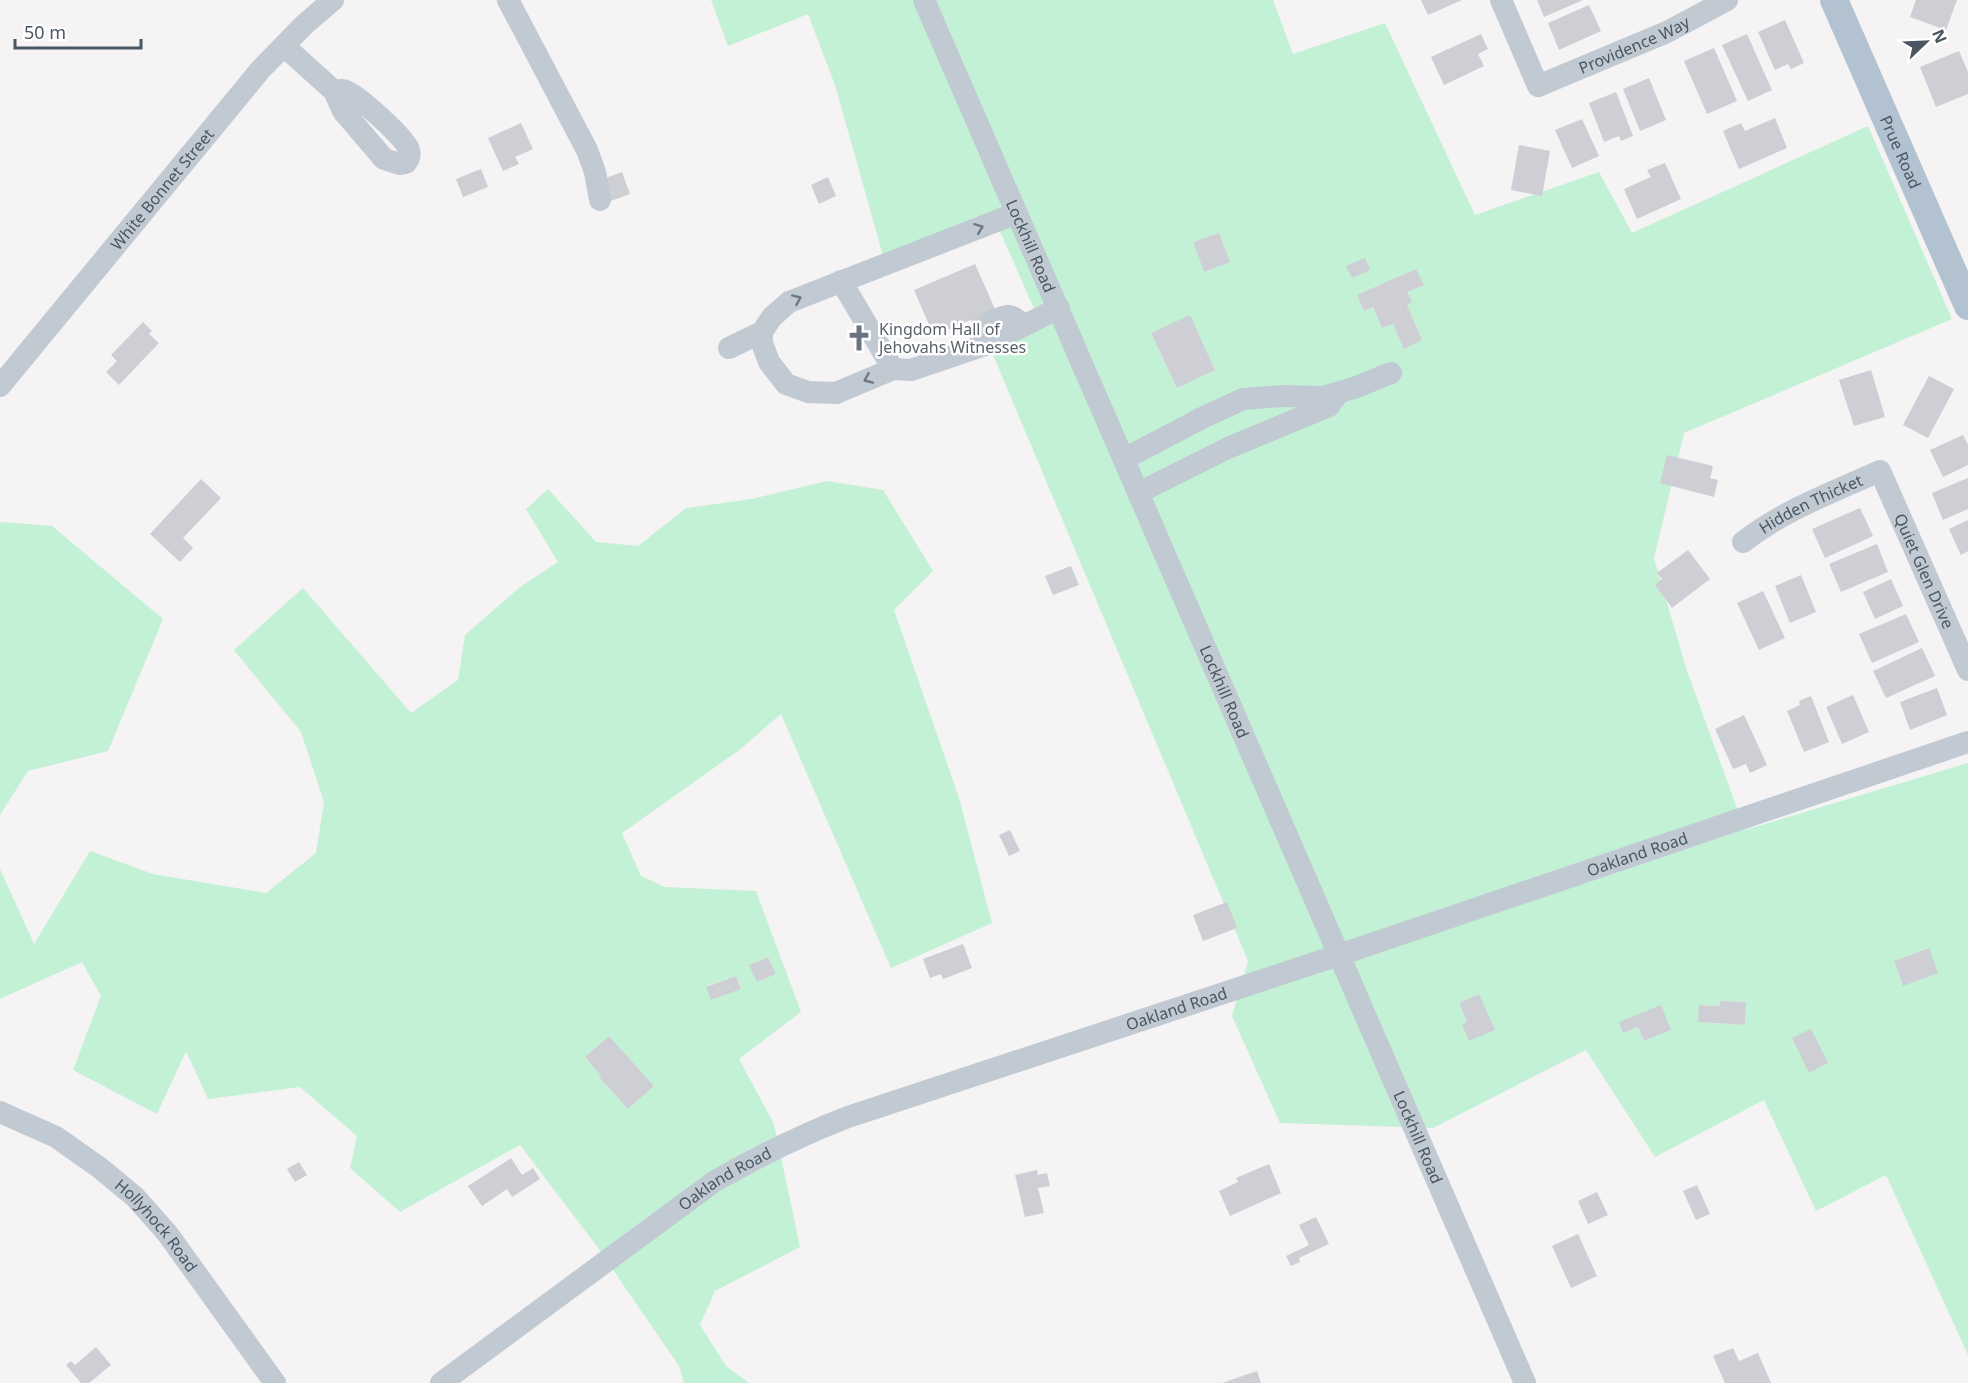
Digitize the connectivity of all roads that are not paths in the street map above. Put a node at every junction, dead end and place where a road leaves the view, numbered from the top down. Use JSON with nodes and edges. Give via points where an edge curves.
{"nodes":[{"id":1,"x":333,"y":0,"type":"edge"},
{"id":2,"x":508,"y":0,"type":"edge"},
{"id":3,"x":924,"y":0,"type":"edge"},
{"id":4,"x":1500,"y":0,"type":"edge"},
{"id":5,"x":1727,"y":0,"type":"edge"},
{"id":6,"x":1834,"y":0,"type":"edge"},
{"id":7,"x":284,"y":46,"type":"junction"},
{"id":8,"x":334,"y":91,"type":"dead end"},
{"id":9,"x":600,"y":200,"type":"dead end"},
{"id":10,"x":1017,"y":213,"type":"junction"},
{"id":11,"x":842,"y":281,"type":"junction"},
{"id":12,"x":1968,"y":306,"type":"edge"},
{"id":13,"x":1059,"y":308,"type":"junction"},
{"id":14,"x":1022,"y":325,"type":"junction"},
{"id":15,"x":762,"y":332,"type":"junction"},
{"id":16,"x":729,"y":348,"type":"dead end"},
{"id":17,"x":955,"y":354,"type":"junction"},
{"id":18,"x":893,"y":369,"type":"junction"},
{"id":19,"x":1391,"y":373,"type":"dead end"},
{"id":20,"x":0,"y":386,"type":"edge"},
{"id":21,"x":1339,"y":392,"type":"junction"},
{"id":22,"x":1124,"y":459,"type":"junction"},
{"id":23,"x":1880,"y":471,"type":"joint"},
{"id":24,"x":1138,"y":493,"type":"junction"},
{"id":25,"x":1743,"y":542,"type":"dead end"},
{"id":26,"x":1968,"y":670,"type":"edge"},
{"id":27,"x":1968,"y":742,"type":"edge"},
{"id":28,"x":1339,"y":955,"type":"junction"},
{"id":29,"x":0,"y":1112,"type":"edge"},
{"id":30,"x":275,"y":1383,"type":"edge"},
{"id":31,"x":441,"y":1383,"type":"edge"},
{"id":32,"x":1525,"y":1383,"type":"edge"}],
"edges":[{"from":1,"to":7,"type":"street","name":"White Bonnet Street"},
{"from":2,"to":9,"type":"street","via":[[587,150]]},
{"from":3,"to":10,"type":"street","name":"Lockhill Road"},
{"from":4,"to":5,"type":"street","name":"Providence Way","via":[[1538,86],[1667,32]]},
{"from":6,"to":12,"type":"main road","name":"Prue Road"},
{"from":7,"to":8,"type":"street"},
{"from":7,"to":20,"type":"street","name":"White Bonnet Street"},
{"from":11,"to":10,"type":"street","one_way":true},
{"from":10,"to":13,"type":"street","name":"Lockhill Road"},
{"from":15,"to":11,"type":"street","one_way":true,"via":[[789,302]]},
{"from":11,"to":18,"type":"street"},
{"from":13,"to":14,"type":"street"},
{"from":13,"to":22,"type":"street","name":"Lockhill Road"},
{"from":14,"to":17,"type":"street","via":[[985,345]]},
{"from":14,"to":17,"type":"street","via":[[1016,317],[1006,315],[965,338]]},
{"from":15,"to":16,"type":"street"},
{"from":18,"to":15,"type":"street","one_way":true,"via":[[836,393],[808,393],[786,384],[769,362]]},
{"from":17,"to":18,"type":"street","via":[[912,370]]},
{"from":19,"to":21,"type":"street"},
{"from":21,"to":22,"type":"street","via":[[1322,397],[1243,399]]},
{"from":21,"to":24,"type":"street","via":[[1329,406],[1228,448]]},
{"from":22,"to":24,"type":"street","name":"Lockhill Road"},
{"from":23,"to":25,"type":"street","name":"Hidden Thicket","via":[[1789,512],[1762,526]]},
{"from":23,"to":26,"type":"street","name":"Quiet Glen Drive"},
{"from":24,"to":28,"type":"street","name":"Lockhill Road"},
{"from":27,"to":28,"type":"street","name":"Oakland Road"},
{"from":28,"to":31,"type":"street","name":"Oakland Road","via":[[805,1133],[715,1182]]},
{"from":28,"to":32,"type":"street","name":"Lockhill Road"},
{"from":29,"to":30,"type":"street","name":"Hollyhock Road","via":[[56,1137],[135,1197],[167,1233]]}]}
